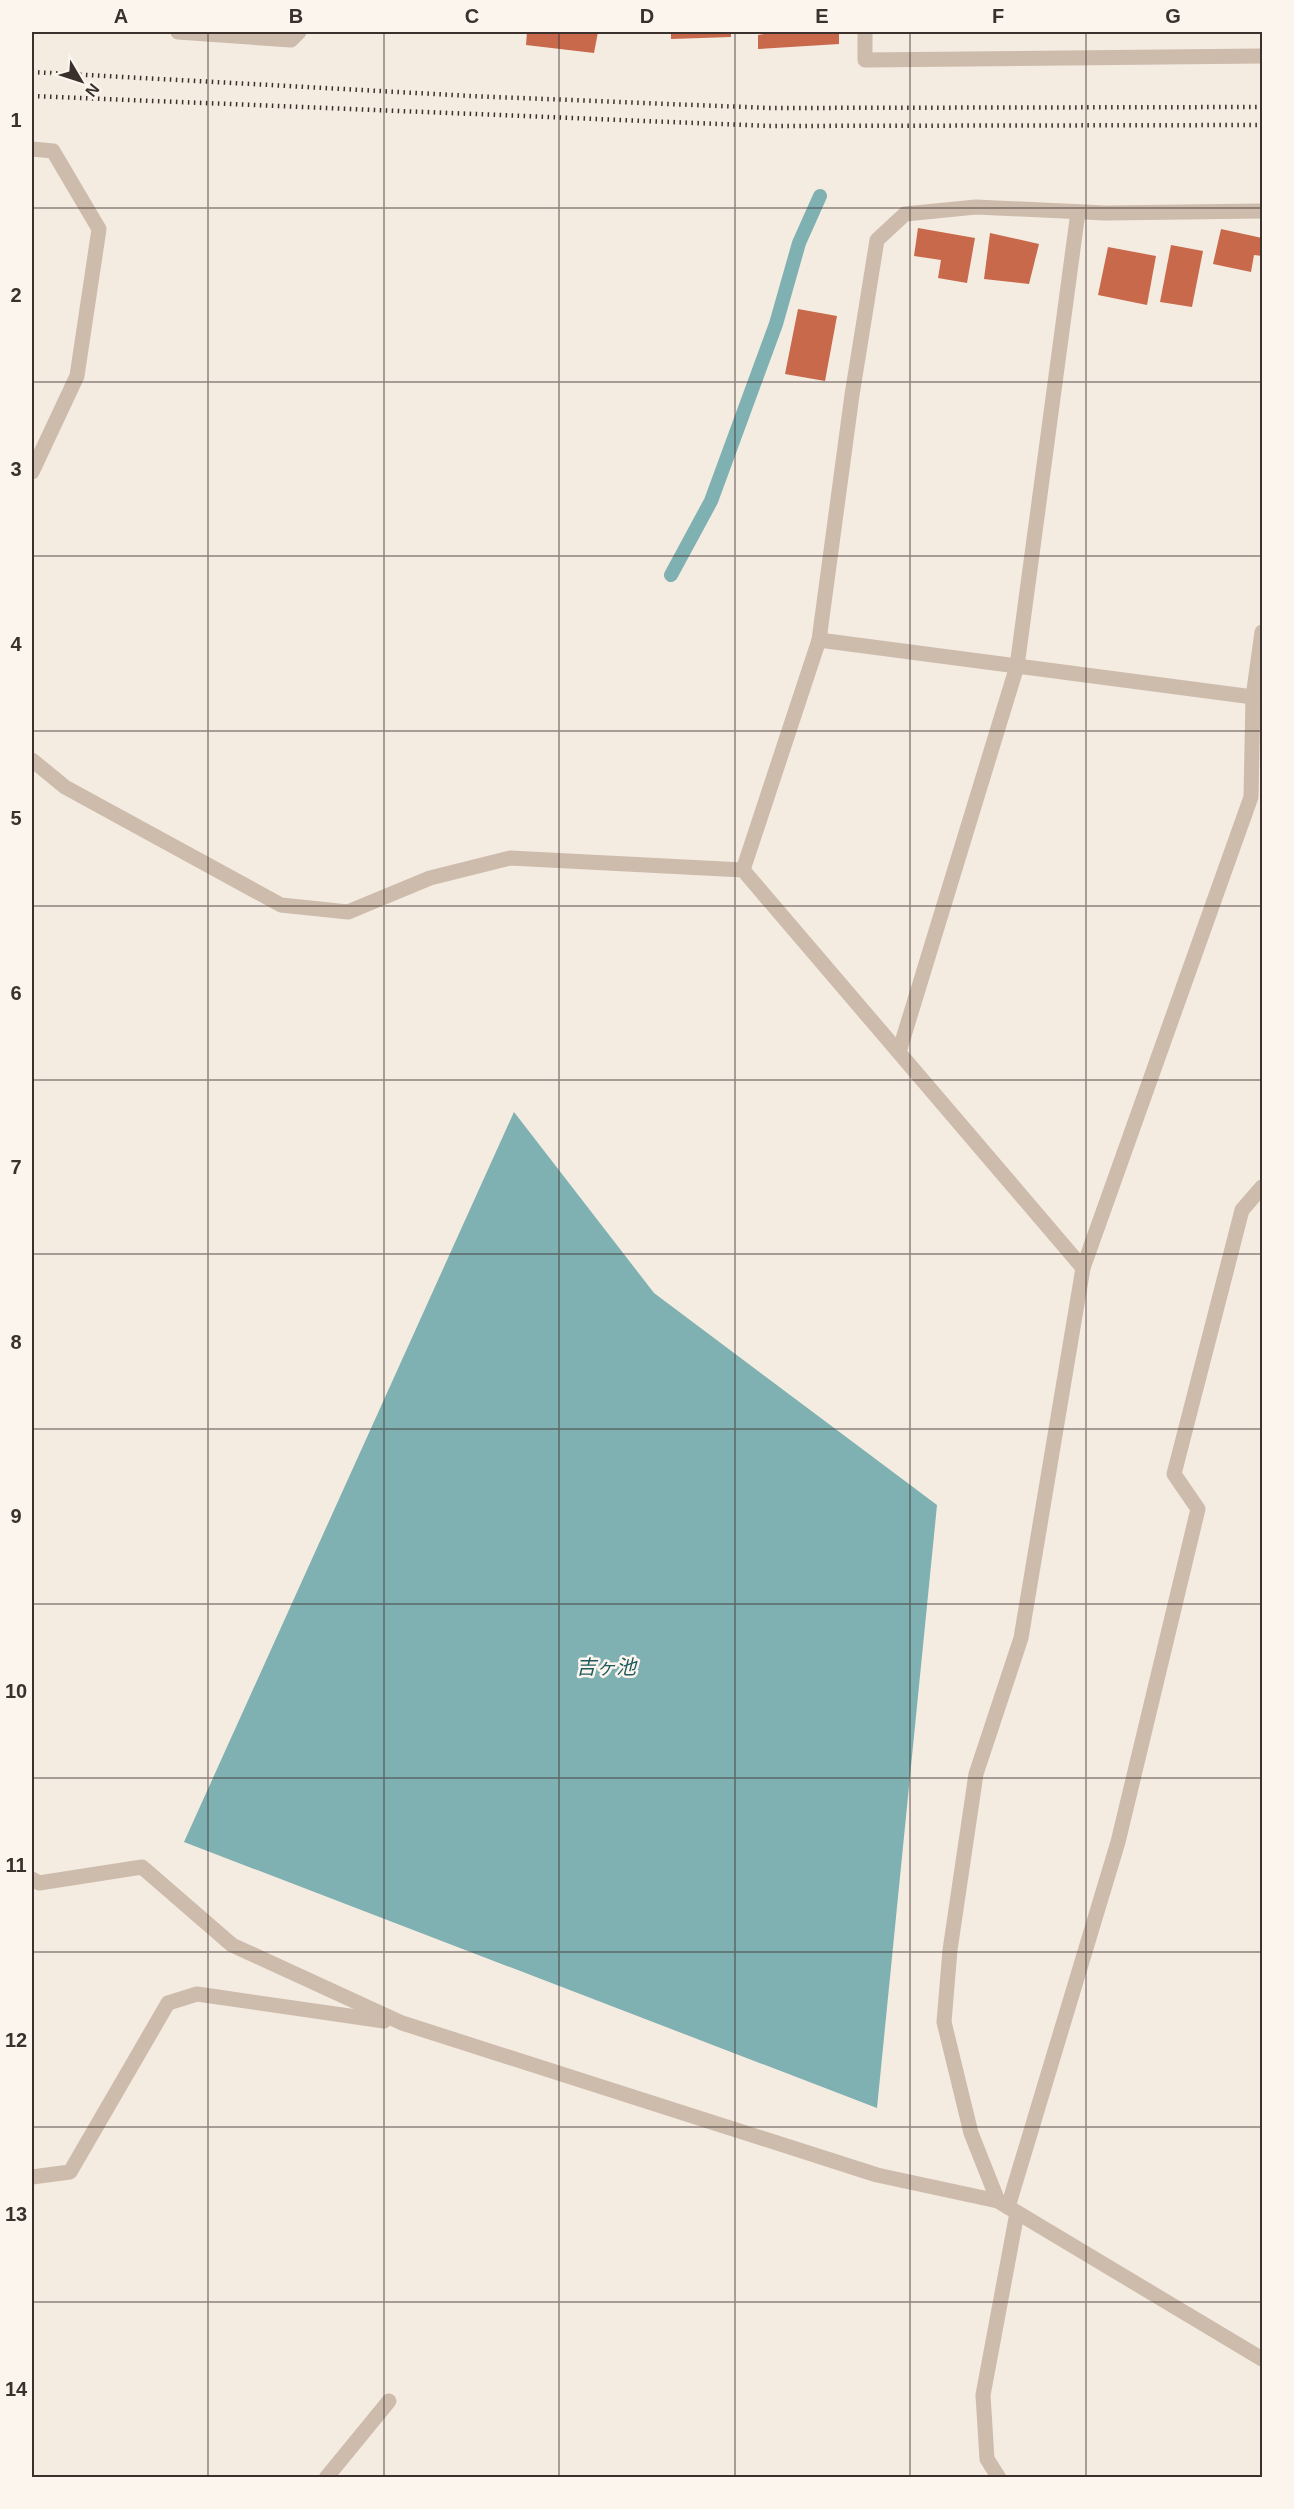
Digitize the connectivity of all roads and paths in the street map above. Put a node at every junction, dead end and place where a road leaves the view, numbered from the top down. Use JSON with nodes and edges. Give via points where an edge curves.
{"nodes":[{"id":1,"x":178,"y":32,"type":"edge"},
{"id":2,"x":299,"y":32,"type":"edge"},
{"id":3,"x":865,"y":32,"type":"edge"},
{"id":4,"x":1263,"y":56,"type":"edge"},
{"id":5,"x":32,"y":149,"type":"edge"},
{"id":6,"x":1263,"y":211,"type":"edge"},
{"id":7,"x":1078,"y":212,"type":"junction"},
{"id":8,"x":32,"y":472,"type":"edge"},
{"id":9,"x":1263,"y":632,"type":"edge"},
{"id":10,"x":819,"y":640,"type":"junction"},
{"id":11,"x":1017,"y":666,"type":"junction"},
{"id":12,"x":1253,"y":697,"type":"junction"},
{"id":13,"x":32,"y":760,"type":"edge"},
{"id":14,"x":1257,"y":799,"type":"edge"},
{"id":15,"x":743,"y":870,"type":"junction"},
{"id":16,"x":899,"y":1052,"type":"junction"},
{"id":17,"x":1263,"y":1187,"type":"edge"},
{"id":18,"x":1083,"y":1268,"type":"junction"},
{"id":19,"x":32,"y":1879,"type":"edge"},
{"id":20,"x":402,"y":2023,"type":"junction"},
{"id":21,"x":32,"y":2177,"type":"edge"},
{"id":22,"x":1008,"y":2207,"type":"junction"},
{"id":23,"x":1263,"y":2359,"type":"edge"},
{"id":24,"x":389,"y":2401,"type":"dead end"},
{"id":25,"x":326,"y":2478,"type":"edge"},
{"id":26,"x":999,"y":2478,"type":"edge"}],
"edges":[{"from":1,"to":2,"type":"street","via":[[291,40]]},
{"from":3,"to":4,"type":"street","via":[[865,60]]},
{"from":5,"to":8,"type":"street","via":[[53,151],[99,229],[77,376]]},
{"from":6,"to":7,"type":"street"},
{"from":7,"to":10,"type":"street","via":[[976,207],[905,214],[877,240]]},
{"from":7,"to":11,"type":"street"},
{"from":9,"to":12,"type":"street"},
{"from":10,"to":11,"type":"street"},
{"from":10,"to":15,"type":"street"},
{"from":11,"to":12,"type":"street"},
{"from":11,"to":16,"type":"street"},
{"from":12,"to":14,"type":"street"},
{"from":13,"to":15,"type":"street","via":[[65,787],[281,905],[348,912],[430,878],[510,858]]},
{"from":14,"to":18,"type":"street"},
{"from":15,"to":16,"type":"street"},
{"from":16,"to":18,"type":"street"},
{"from":17,"to":22,"type":"street","via":[[1242,1210],[1174,1474],[1198,1509],[1121,1830]]},
{"from":18,"to":22,"type":"street","via":[[1021,1638],[976,1774],[950,1950],[944,2022],[971,2133]]},
{"from":19,"to":20,"type":"street","via":[[39,1883],[142,1867],[232,1945]]},
{"from":20,"to":21,"type":"street","via":[[197,1994],[168,2003],[70,2172]]},
{"from":20,"to":22,"type":"street","via":[[877,2175]]},
{"from":22,"to":23,"type":"street"},
{"from":22,"to":26,"type":"street","via":[[983,2394],[987,2459]]},
{"from":24,"to":25,"type":"street"}]}
